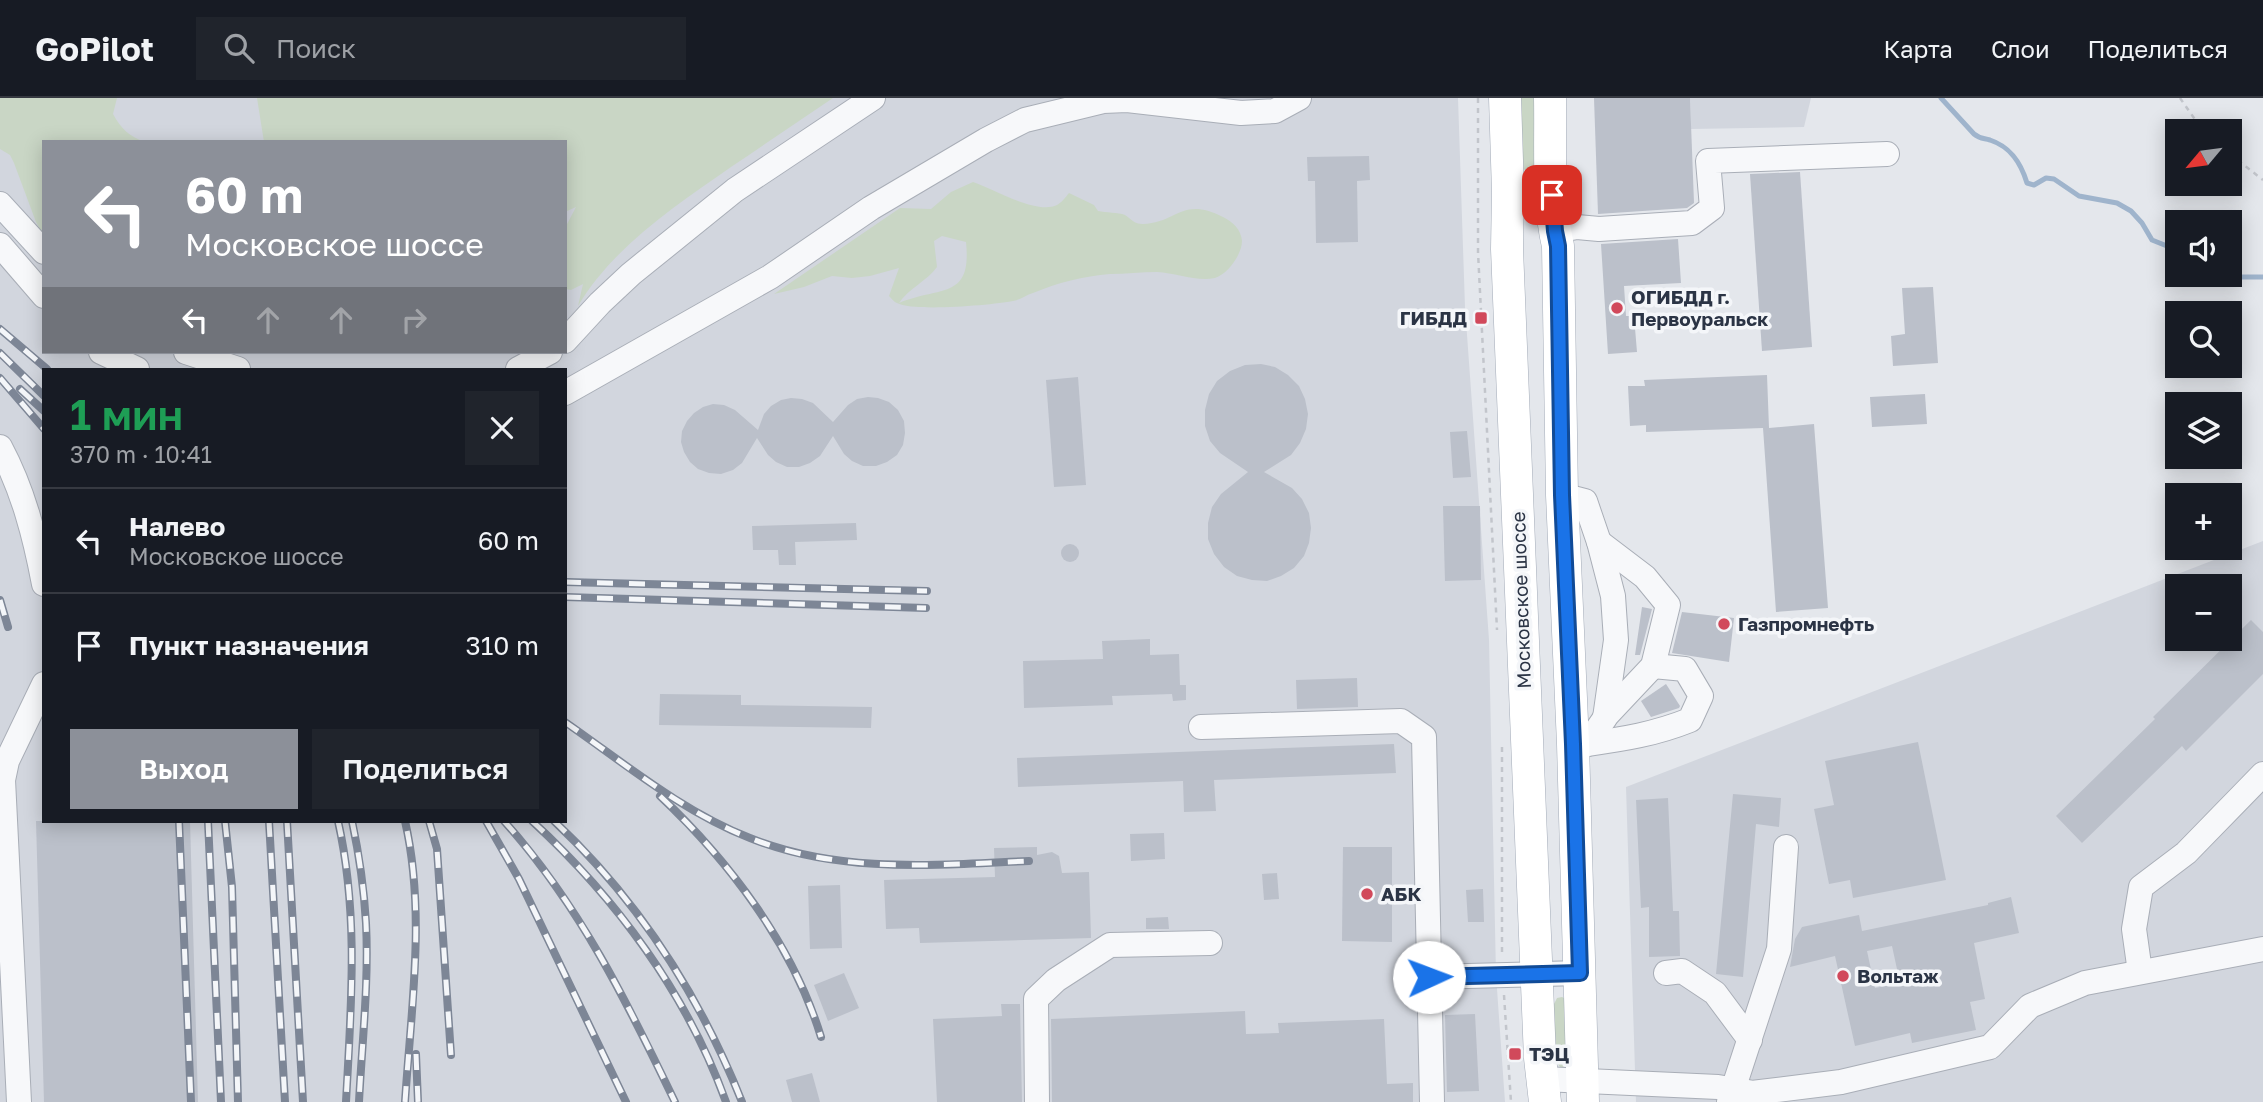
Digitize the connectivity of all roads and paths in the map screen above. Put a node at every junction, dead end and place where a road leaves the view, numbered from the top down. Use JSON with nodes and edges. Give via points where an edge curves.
{"nodes":[{"id":1,"x":873,"y":98,"type":"edge"},
{"id":2,"x":1299,"y":98,"type":"edge"},
{"id":3,"x":1478,"y":98,"type":"edge"},
{"id":4,"x":1505,"y":98,"type":"edge"},
{"id":5,"x":1550,"y":98,"type":"edge"},
{"id":6,"x":2180,"y":98,"type":"edge"},
{"id":7,"x":2195,"y":119,"type":"edge"},
{"id":8,"x":1887,"y":154,"type":"dead end"},
{"id":9,"x":2242,"y":163,"type":"edge"},
{"id":10,"x":2263,"y":180,"type":"edge"},
{"id":11,"x":1508,"y":192,"type":"junction"},
{"id":12,"x":1552,"y":195,"type":"junction"},
{"id":13,"x":0,"y":204,"type":"edge"},
{"id":14,"x":1555,"y":231,"type":"junction"},
{"id":15,"x":1507,"y":235,"type":"junction"},
{"id":16,"x":0,"y":245,"type":"edge"},
{"id":17,"x":42,"y":250,"type":"edge"},
{"id":18,"x":42,"y":294,"type":"edge"},
{"id":19,"x":567,"y":339,"type":"edge"},
{"id":20,"x":105,"y":354,"type":"edge"},
{"id":21,"x":192,"y":354,"type":"edge"},
{"id":22,"x":546,"y":354,"type":"edge"},
{"id":23,"x":135,"y":368,"type":"edge"},
{"id":24,"x":234,"y":368,"type":"edge"},
{"id":25,"x":520,"y":368,"type":"edge"},
{"id":26,"x":567,"y":392,"type":"edge"},
{"id":27,"x":0,"y":447,"type":"edge"},
{"id":28,"x":1562,"y":495,"type":"junction"},
{"id":29,"x":1600,"y":542,"type":"junction"},
{"id":30,"x":42,"y":575,"type":"edge"},
{"id":31,"x":1497,"y":632,"type":"dead end"},
{"id":32,"x":1653,"y":666,"type":"junction"},
{"id":33,"x":42,"y":688,"type":"edge"},
{"id":34,"x":1605,"y":718,"type":"junction"},
{"id":35,"x":1201,"y":727,"type":"dead end"},
{"id":36,"x":1580,"y":744,"type":"junction"},
{"id":37,"x":1502,"y":746,"type":"dead end"},
{"id":38,"x":2263,"y":775,"type":"edge"},
{"id":39,"x":1786,"y":847,"type":"dead end"},
{"id":40,"x":1210,"y":943,"type":"dead end"},
{"id":41,"x":2263,"y":949,"type":"edge"},
{"id":42,"x":2140,"y":972,"type":"junction"},
{"id":43,"x":1580,"y":973,"type":"junction"},
{"id":44,"x":1666,"y":973,"type":"dead end"},
{"id":45,"x":1537,"y":974,"type":"junction"},
{"id":46,"x":1503,"y":975,"type":"junction"},
{"id":47,"x":1429,"y":977,"type":"junction"},
{"id":48,"x":1750,"y":1041,"type":"junction"},
{"id":49,"x":1544,"y":1091,"type":"edge"},
{"id":50,"x":1583,"y":1091,"type":"edge"},
{"id":51,"x":1744,"y":1097,"type":"edge"},
{"id":52,"x":19,"y":1102,"type":"edge"},
{"id":53,"x":1037,"y":1102,"type":"edge"},
{"id":54,"x":1432,"y":1102,"type":"edge"},
{"id":55,"x":1511,"y":1102,"type":"edge"}],
"edges":[{"from":1,"to":19,"type":"street","via":[[735,190],[631,274]]},
{"from":2,"to":26,"type":"street","via":[[1275,111],[1241,113],[1102,101],[1025,120],[871,208],[770,277]]},
{"from":3,"to":31,"type":"path","via":[[1478,252]]},
{"from":4,"to":11,"type":"main road","name":"Московское шоссе"},
{"from":5,"to":12,"type":"main road"},
{"from":6,"to":7,"type":"path"},
{"from":8,"to":14,"type":"street","via":[[1709,160],[1712,208],[1692,223]]},
{"from":9,"to":10,"type":"path"},
{"from":11,"to":12,"type":"main road"},
{"from":11,"to":15,"type":"main road","name":"Московское шоссе"},
{"from":12,"to":14,"type":"main road"},
{"from":13,"to":17,"type":"street"},
{"from":14,"to":15,"type":"main road"},
{"from":14,"to":28,"type":"main road"},
{"from":15,"to":45,"type":"main road","name":"Московское шоссе"},
{"from":16,"to":18,"type":"street"},
{"from":20,"to":23,"type":"street"},
{"from":21,"to":24,"type":"street"},
{"from":22,"to":25,"type":"street"},
{"from":27,"to":30,"type":"street","via":[[18,484]]},
{"from":28,"to":29,"type":"street","via":[[1585,500]]},
{"from":28,"to":36,"type":"main road"},
{"from":29,"to":32,"type":"street","via":[[1645,577],[1668,605]]},
{"from":29,"to":34,"type":"street","via":[[1613,596],[1616,640]]},
{"from":32,"to":34,"type":"street"},
{"from":32,"to":36,"type":"street","via":[[1685,669],[1702,696],[1690,720],[1640,737]]},
{"from":33,"to":52,"type":"street","via":[[7,761],[3,780]]},
{"from":34,"to":36,"type":"street"},
{"from":35,"to":47,"type":"street","via":[[1401,721],[1424,737]]},
{"from":36,"to":43,"type":"main road"},
{"from":37,"to":46,"type":"path"},
{"from":38,"to":42,"type":"street","via":[[2186,853],[2141,887],[2134,929]]},
{"from":39,"to":48,"type":"street","via":[[1779,949]]},
{"from":40,"to":53,"type":"street","via":[[1110,946],[1056,980],[1036,999]]},
{"from":41,"to":42,"type":"street"},
{"from":42,"to":51,"type":"street","via":[[2085,983],[2029,1006],[1990,1047],[1841,1082]]},
{"from":43,"to":45,"type":"street"},
{"from":43,"to":50,"type":"main road"},
{"from":44,"to":48,"type":"street","via":[[1682,971],[1715,993]]},
{"from":45,"to":46,"type":"street"},
{"from":45,"to":49,"type":"main road","name":"Московское шоссе"},
{"from":46,"to":47,"type":"street"},
{"from":46,"to":55,"type":"path"},
{"from":47,"to":54,"type":"street"},
{"from":48,"to":51,"type":"street"},
{"from":49,"to":50,"type":"street"},
{"from":50,"to":51,"type":"street","via":[[1718,1087]]}]}
